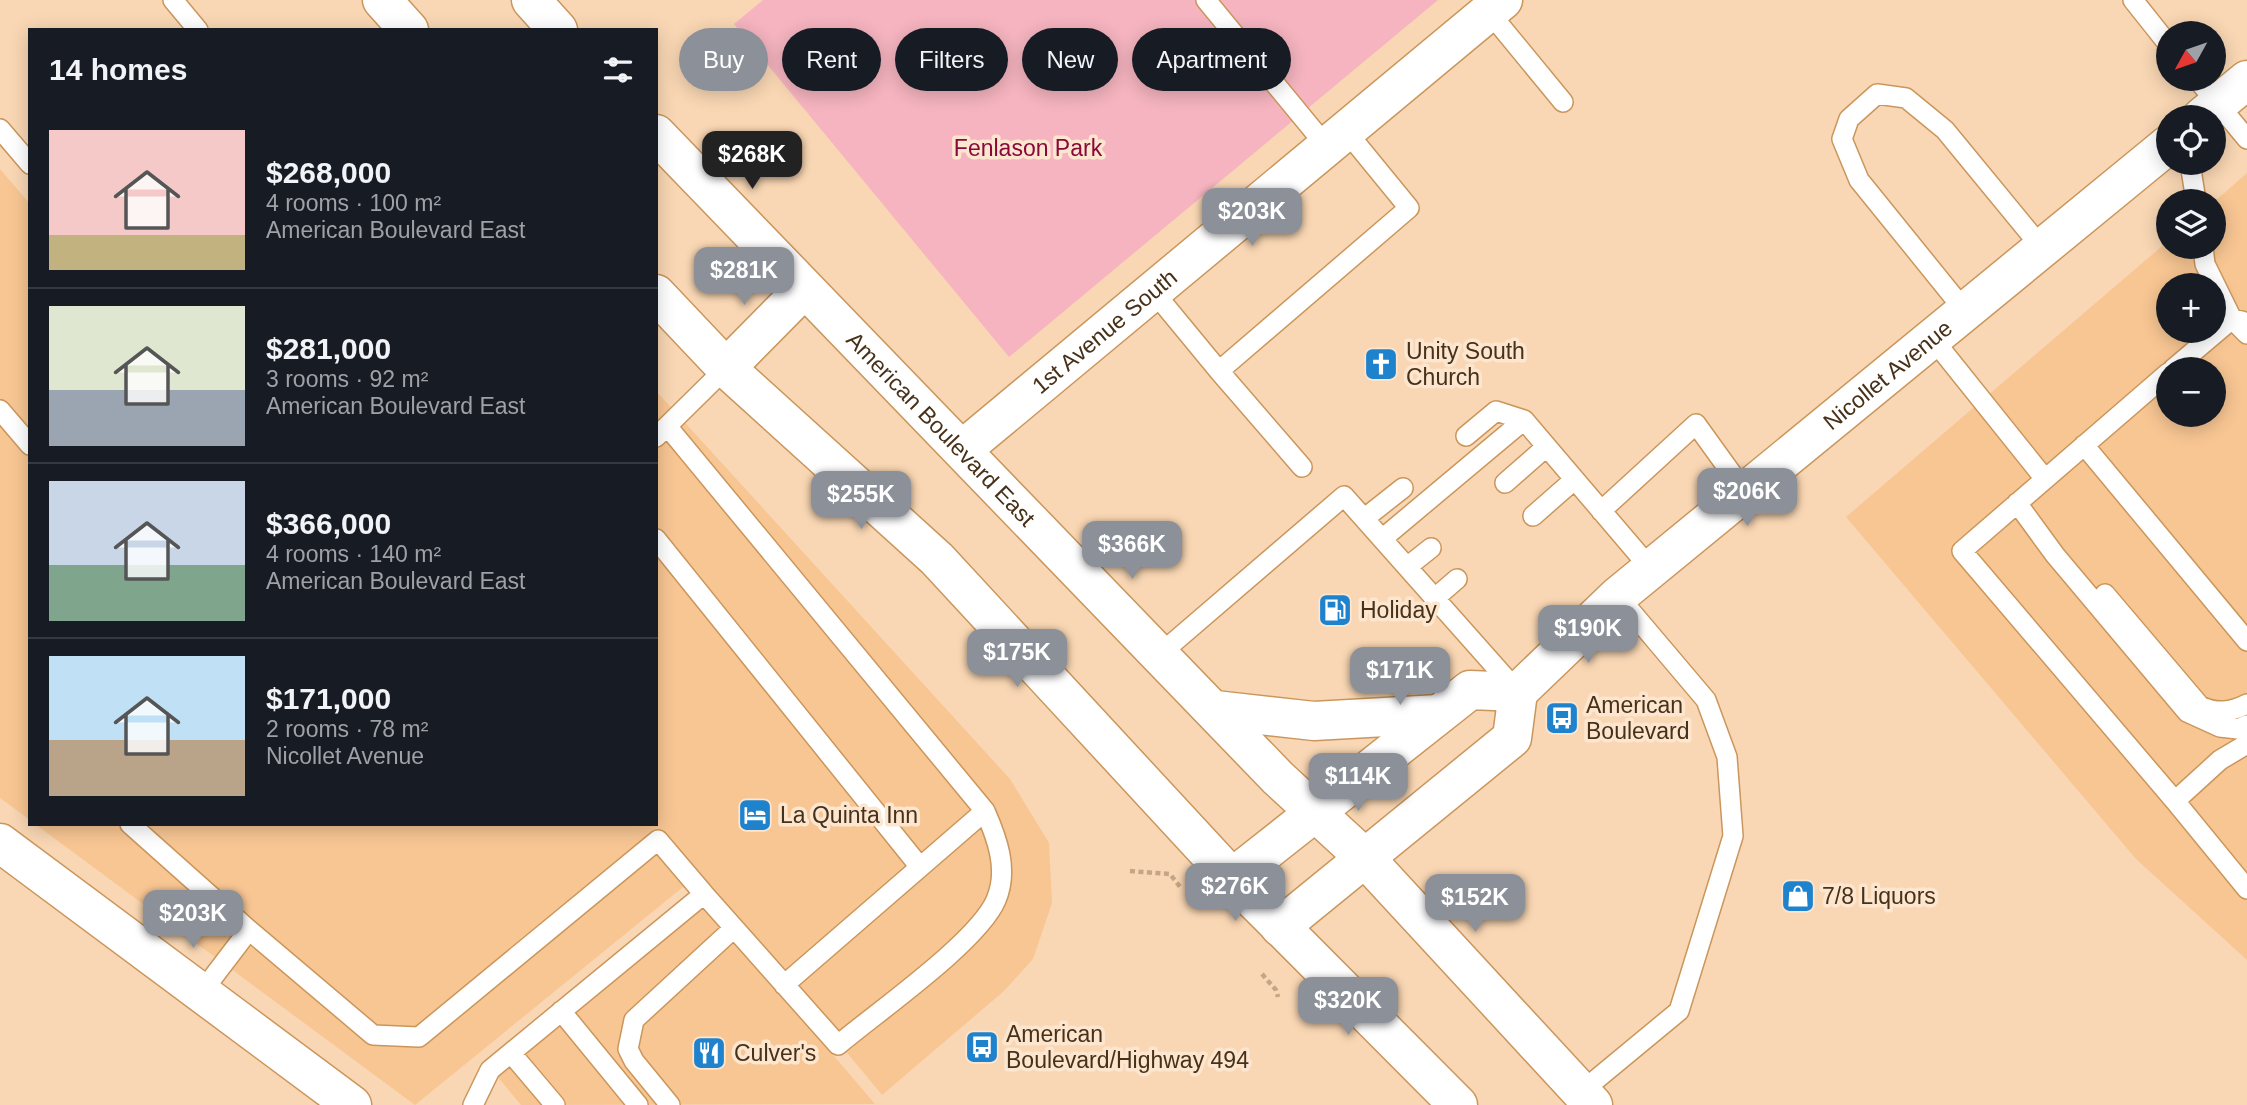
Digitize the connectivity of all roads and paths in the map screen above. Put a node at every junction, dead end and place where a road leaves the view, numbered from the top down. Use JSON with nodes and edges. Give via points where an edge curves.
{"nodes":[{"id":1,"x":173,"y":0,"type":"edge"},
{"id":2,"x":382,"y":0,"type":"edge"},
{"id":3,"x":531,"y":0,"type":"edge"},
{"id":4,"x":1206,"y":0,"type":"edge"},
{"id":5,"x":2133,"y":0,"type":"edge"},
{"id":6,"x":1496,"y":6,"type":"edge"},
{"id":7,"x":196,"y":28,"type":"edge"},
{"id":8,"x":407,"y":28,"type":"edge"},
{"id":9,"x":556,"y":28,"type":"edge"},
{"id":10,"x":2156,"y":29,"type":"edge"},
{"id":11,"x":2247,"y":80,"type":"edge"},
{"id":12,"x":2205,"y":100,"type":"edge"},
{"id":13,"x":1563,"y":102,"type":"dead end"},
{"id":14,"x":0,"y":129,"type":"edge"},
{"id":15,"x":658,"y":136,"type":"edge"},
{"id":16,"x":1336,"y":139,"type":"junction"},
{"id":17,"x":2247,"y":139,"type":"edge"},
{"id":18,"x":2156,"y":155,"type":"edge"},
{"id":19,"x":28,"y":162,"type":"edge"},
{"id":20,"x":2042,"y":248,"type":"junction"},
{"id":21,"x":2204,"y":259,"type":"edge"},
{"id":22,"x":804,"y":289,"type":"junction"},
{"id":23,"x":1153,"y":291,"type":"junction"},
{"id":24,"x":658,"y":296,"type":"edge"},
{"id":25,"x":1965,"y":311,"type":"junction"},
{"id":26,"x":2239,"y":320,"type":"edge"},
{"id":27,"x":2247,"y":334,"type":"edge"},
{"id":28,"x":1932,"y":338,"type":"junction"},
{"id":29,"x":2189,"y":357,"type":"edge"},
{"id":30,"x":726,"y":368,"type":"junction"},
{"id":31,"x":1219,"y":371,"type":"junction"},
{"id":32,"x":2156,"y":383,"type":"edge"},
{"id":33,"x":0,"y":410,"type":"edge"},
{"id":34,"x":1524,"y":420,"type":"junction"},
{"id":35,"x":662,"y":432,"type":"edge"},
{"id":36,"x":1466,"y":436,"type":"dead end"},
{"id":37,"x":28,"y":443,"type":"edge"},
{"id":38,"x":2084,"y":445,"type":"junction"},
{"id":39,"x":1546,"y":447,"type":"junction"},
{"id":40,"x":963,"y":449,"type":"junction"},
{"id":41,"x":1302,"y":467,"type":"dead end"},
{"id":42,"x":2045,"y":479,"type":"junction"},
{"id":43,"x":1574,"y":480,"type":"junction"},
{"id":44,"x":1504,"y":483,"type":"dead end"},
{"id":45,"x":1403,"y":488,"type":"dead end"},
{"id":46,"x":1745,"y":492,"type":"junction"},
{"id":47,"x":2017,"y":503,"type":"junction"},
{"id":48,"x":1601,"y":511,"type":"junction"},
{"id":49,"x":1533,"y":516,"type":"dead end"},
{"id":50,"x":1365,"y":518,"type":"junction"},
{"id":51,"x":1382,"y":539,"type":"junction"},
{"id":52,"x":658,"y":541,"type":"edge"},
{"id":53,"x":1431,"y":548,"type":"dead end"},
{"id":54,"x":1407,"y":567,"type":"junction"},
{"id":55,"x":1651,"y":569,"type":"junction"},
{"id":56,"x":1457,"y":579,"type":"dead end"},
{"id":57,"x":1618,"y":596,"type":"junction"},
{"id":58,"x":1435,"y":598,"type":"junction"},
{"id":59,"x":2247,"y":641,"type":"edge"},
{"id":60,"x":1160,"y":653,"type":"junction"},
{"id":61,"x":1518,"y":692,"type":"junction"},
{"id":62,"x":2247,"y":704,"type":"edge"},
{"id":63,"x":1215,"y":710,"type":"junction"},
{"id":64,"x":1439,"y":714,"type":"junction"},
{"id":65,"x":2247,"y":725,"type":"edge"},
{"id":66,"x":2247,"y":744,"type":"edge"},
{"id":67,"x":2175,"y":801,"type":"junction"},
{"id":68,"x":985,"y":811,"type":"junction"},
{"id":69,"x":1312,"y":813,"type":"junction"},
{"id":70,"x":132,"y":826,"type":"edge"},
{"id":71,"x":0,"y":843,"type":"edge"},
{"id":72,"x":1365,"y":858,"type":"junction"},
{"id":73,"x":920,"y":867,"type":"junction"},
{"id":74,"x":1130,"y":870,"type":"dead end"},
{"id":75,"x":1232,"y":878,"type":"junction"},
{"id":76,"x":1181,"y":888,"type":"dead end"},
{"id":77,"x":2247,"y":889,"type":"edge"},
{"id":78,"x":704,"y":894,"type":"junction"},
{"id":79,"x":1280,"y":927,"type":"junction"},
{"id":80,"x":734,"y":928,"type":"junction"},
{"id":81,"x":249,"y":930,"type":"junction"},
{"id":82,"x":1262,"y":974,"type":"dead end"},
{"id":83,"x":784,"y":985,"type":"junction"},
{"id":84,"x":201,"y":993,"type":"junction"},
{"id":85,"x":1278,"y":997,"type":"dead end"},
{"id":86,"x":561,"y":1012,"type":"junction"},
{"id":87,"x":511,"y":1053,"type":"junction"},
{"id":88,"x":1587,"y":1099,"type":"edge"},
{"id":89,"x":352,"y":1105,"type":"edge"},
{"id":90,"x":473,"y":1105,"type":"edge"},
{"id":91,"x":555,"y":1105,"type":"edge"},
{"id":92,"x":638,"y":1105,"type":"edge"},
{"id":93,"x":670,"y":1105,"type":"edge"},
{"id":94,"x":1458,"y":1105,"type":"edge"}],
"edges":[{"from":1,"to":7,"type":"lane"},
{"from":2,"to":8,"type":"main road"},
{"from":3,"to":9,"type":"main road"},
{"from":4,"to":16,"type":"lane"},
{"from":5,"to":10,"type":"lane"},
{"from":6,"to":13,"type":"lane"},
{"from":6,"to":16,"type":"main road","name":"1st Avenue South"},
{"from":11,"to":12,"type":"main road"},
{"from":12,"to":17,"type":"lane"},
{"from":14,"to":19,"type":"lane"},
{"from":15,"to":22,"type":"main road","name":"American Boulevard East"},
{"from":16,"to":23,"type":"main road","name":"1st Avenue South"},
{"from":16,"to":31,"type":"lane","via":[[1409,208]]},
{"from":18,"to":20,"type":"main road","name":"Nicollet Avenue"},
{"from":20,"to":25,"type":"main road","name":"Nicollet Avenue"},
{"from":20,"to":25,"type":"lane","via":[[1945,130],[1906,98],[1877,94],[1849,119],[1842,139],[1860,180]]},
{"from":21,"to":26,"type":"lane"},
{"from":22,"to":30,"type":"main road"},
{"from":22,"to":40,"type":"main road","name":"American Boulevard East"},
{"from":23,"to":31,"type":"lane"},
{"from":23,"to":40,"type":"main road","name":"1st Avenue South"},
{"from":24,"to":30,"type":"main road"},
{"from":25,"to":28,"type":"main road","name":"Nicollet Avenue"},
{"from":26,"to":27,"type":"lane"},
{"from":26,"to":29,"type":"lane"},
{"from":28,"to":42,"type":"lane"},
{"from":28,"to":46,"type":"main road","name":"Nicollet Avenue"},
{"from":30,"to":35,"type":"lane"},
{"from":30,"to":75,"type":"main road","via":[[937,559]]},
{"from":31,"to":41,"type":"lane"},
{"from":32,"to":38,"type":"lane"},
{"from":33,"to":37,"type":"lane"},
{"from":34,"to":36,"type":"lane","via":[[1496,411]]},
{"from":34,"to":39,"type":"lane"},
{"from":34,"to":51,"type":"lane"},
{"from":35,"to":68,"type":"lane"},
{"from":38,"to":42,"type":"lane"},
{"from":38,"to":59,"type":"lane"},
{"from":39,"to":43,"type":"lane"},
{"from":39,"to":44,"type":"lane"},
{"from":40,"to":60,"type":"main road","name":"American Boulevard East"},
{"from":42,"to":47,"type":"lane"},
{"from":43,"to":48,"type":"lane"},
{"from":43,"to":49,"type":"lane"},
{"from":45,"to":50,"type":"lane"},
{"from":46,"to":48,"type":"lane","via":[[1696,424]]},
{"from":46,"to":55,"type":"main road","name":"Nicollet Avenue"},
{"from":47,"to":62,"type":"lane","via":[[2061,542],[2200,706],[2213,712]]},
{"from":47,"to":65,"type":"lane","via":[[2187,712],[2220,727]]},
{"from":47,"to":67,"type":"lane","via":[[1962,551]]},
{"from":48,"to":55,"type":"lane"},
{"from":50,"to":51,"type":"lane"},
{"from":50,"to":60,"type":"lane","via":[[1344,496]]},
{"from":51,"to":54,"type":"lane"},
{"from":52,"to":73,"type":"lane"},
{"from":53,"to":54,"type":"lane"},
{"from":54,"to":58,"type":"lane"},
{"from":55,"to":57,"type":"main road","name":"Nicollet Avenue"},
{"from":56,"to":58,"type":"lane"},
{"from":57,"to":61,"type":"main road","name":"Nicollet Avenue"},
{"from":57,"to":88,"type":"lane","via":[[1706,700],[1727,757],[1733,836],[1679,1011]]},
{"from":58,"to":61,"type":"lane"},
{"from":60,"to":63,"type":"main road","name":"American Boulevard East"},
{"from":61,"to":64,"type":"main road","via":[[1470,690]]},
{"from":61,"to":72,"type":"main road","via":[[1513,738]]},
{"from":63,"to":64,"type":"main road","via":[[1314,721]]},
{"from":63,"to":69,"type":"main road","name":"American Boulevard East"},
{"from":64,"to":69,"type":"main road"},
{"from":66,"to":67,"type":"lane","via":[[2220,760]]},
{"from":67,"to":77,"type":"lane"},
{"from":68,"to":73,"type":"lane"},
{"from":68,"to":83,"type":"lane","via":[[1002,866],[997,898],[977,930],[838,1045]]},
{"from":69,"to":72,"type":"main road","name":"American Boulevard East"},
{"from":69,"to":75,"type":"main road"},
{"from":70,"to":81,"type":"lane"},
{"from":71,"to":84,"type":"main road"},
{"from":72,"to":79,"type":"main road"},
{"from":72,"to":88,"type":"main road","name":"American Boulevard East"},
{"from":73,"to":83,"type":"lane"},
{"from":74,"to":76,"type":"path","via":[[1170,874]]},
{"from":75,"to":79,"type":"main road"},
{"from":78,"to":80,"type":"lane"},
{"from":78,"to":81,"type":"lane","via":[[659,840],[419,1037],[373,1035]]},
{"from":78,"to":86,"type":"lane"},
{"from":79,"to":94,"type":"main road"},
{"from":80,"to":83,"type":"lane"},
{"from":80,"to":93,"type":"lane","via":[[634,1020],[628,1049]]},
{"from":81,"to":84,"type":"lane"},
{"from":82,"to":85,"type":"path"},
{"from":84,"to":89,"type":"main road"},
{"from":86,"to":87,"type":"lane"},
{"from":86,"to":92,"type":"lane"},
{"from":87,"to":90,"type":"lane","via":[[490,1070]]},
{"from":87,"to":91,"type":"lane"}]}
